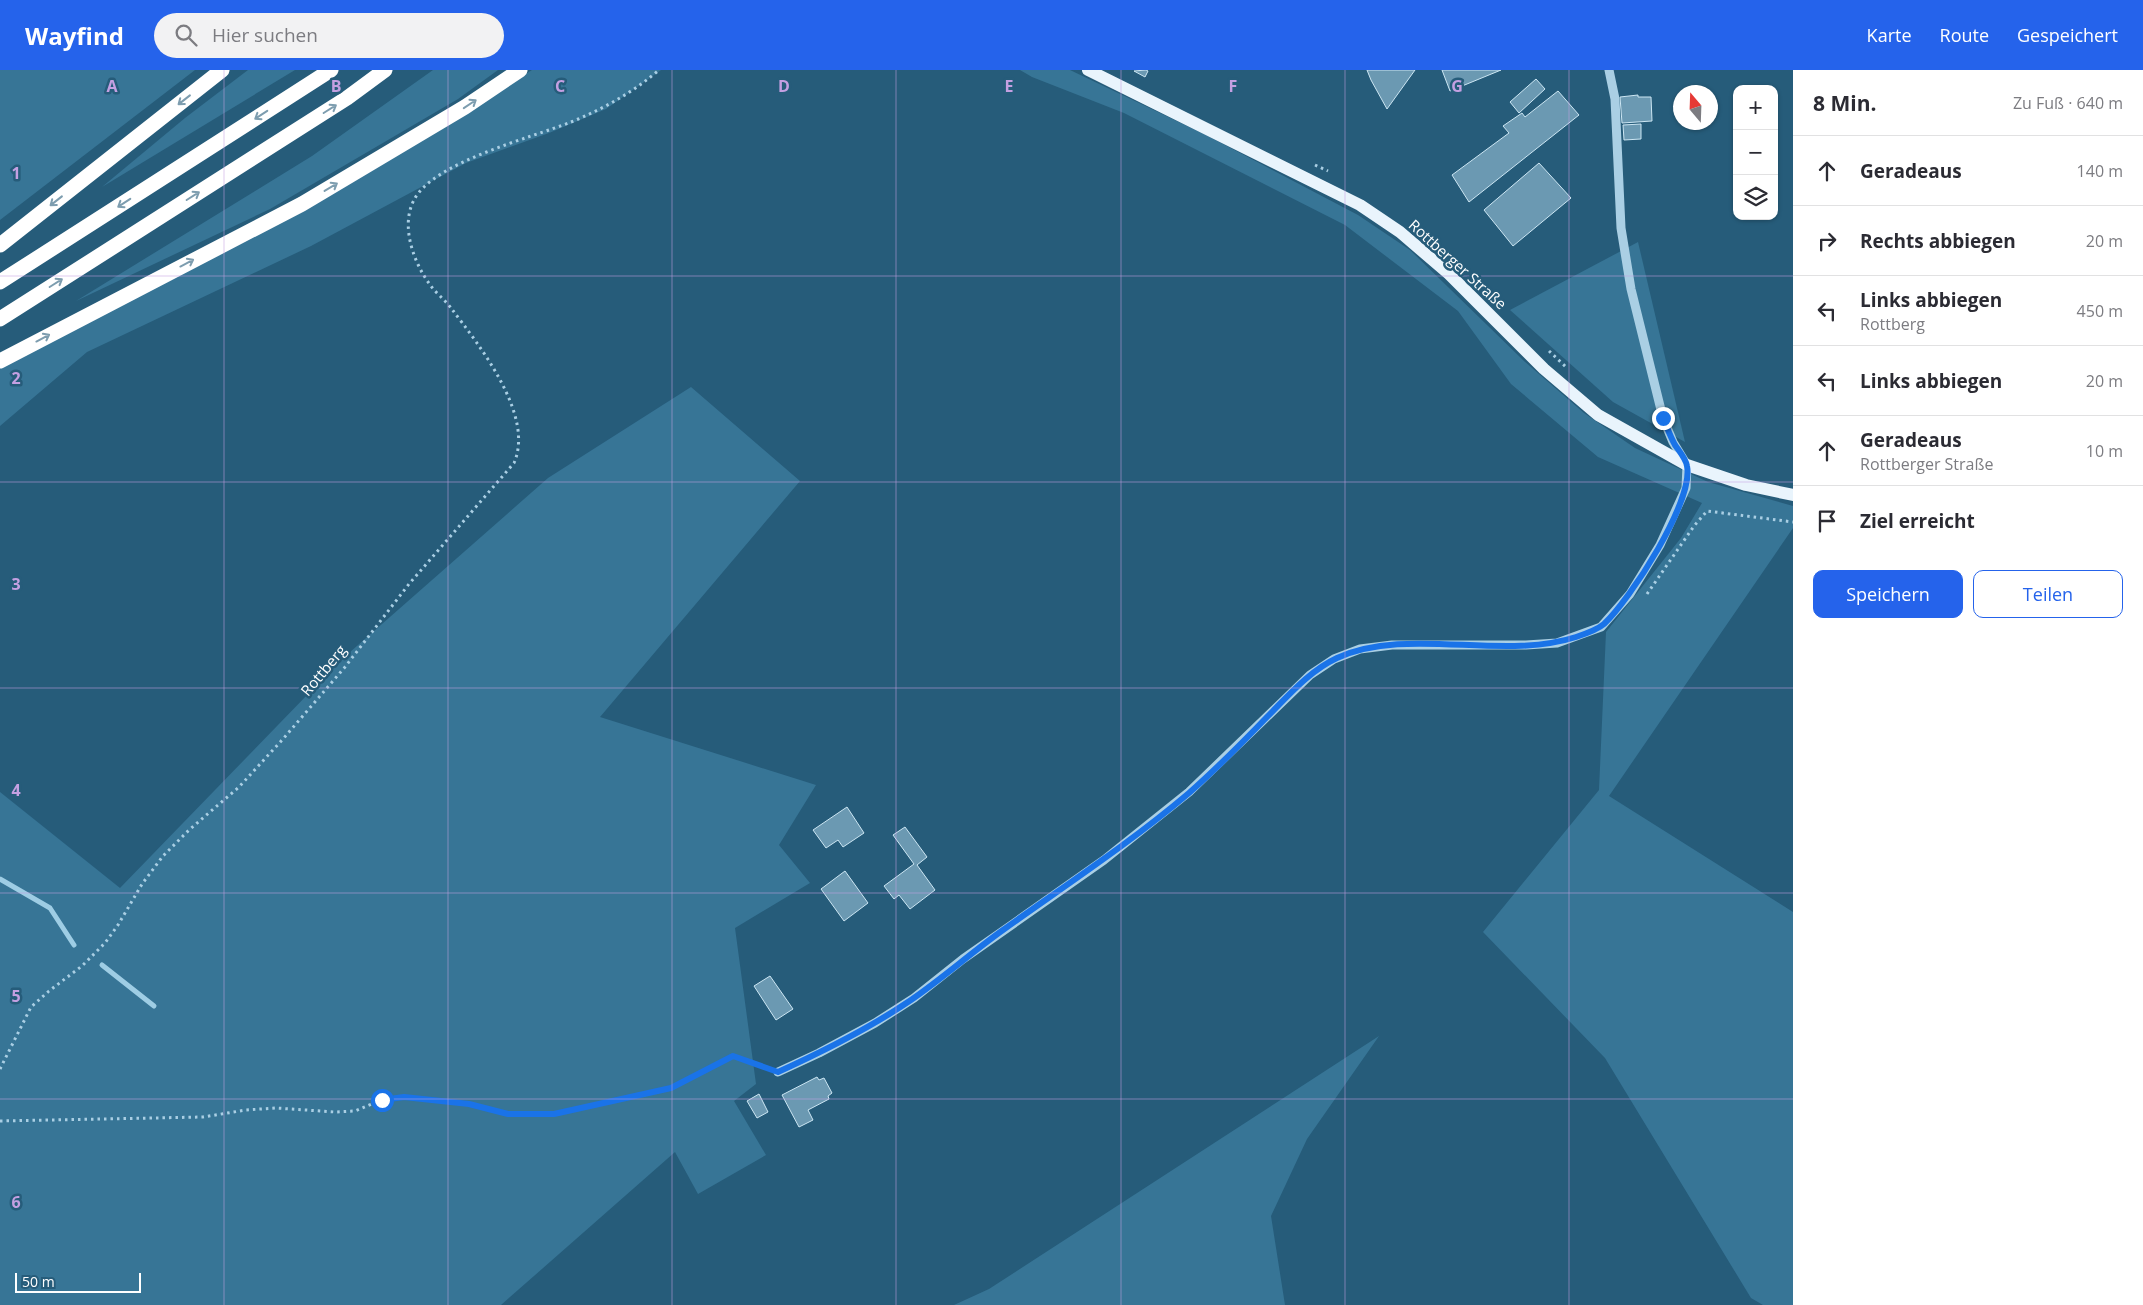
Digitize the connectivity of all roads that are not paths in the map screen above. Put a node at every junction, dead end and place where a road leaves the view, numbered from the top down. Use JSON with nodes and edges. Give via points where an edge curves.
{"nodes":[{"id":1,"x":222,"y":70,"type":"edge"},
{"id":2,"x":331,"y":70,"type":"edge"},
{"id":3,"x":385,"y":70,"type":"edge"},
{"id":4,"x":520,"y":70,"type":"edge"},
{"id":5,"x":1088,"y":70,"type":"edge"},
{"id":6,"x":1609,"y":70,"type":"edge"},
{"id":7,"x":0,"y":245,"type":"edge"},
{"id":8,"x":0,"y":282,"type":"edge"},
{"id":9,"x":0,"y":318,"type":"edge"},
{"id":10,"x":0,"y":361,"type":"edge"},
{"id":11,"x":1687,"y":465,"type":"junction"},
{"id":12,"x":1793,"y":495,"type":"edge"},
{"id":13,"x":778,"y":1072,"type":"road end"}],
"edges":[{"from":1,"to":7,"type":"highway","one_way":true},
{"from":2,"to":8,"type":"highway","one_way":true},
{"from":9,"to":3,"type":"highway","one_way":true,"via":[[348,98]]},
{"from":10,"to":4,"type":"highway","one_way":true,"via":[[302,204],[465,107]]},
{"from":5,"to":11,"type":"main road","name":"Rottberger Straße","via":[[1360,205],[1400,232],[1449,274],[1544,369],[1598,415]]},
{"from":6,"to":11,"type":"street","via":[[1615,99],[1621,228],[1630,289],[1663,418]]},
{"from":11,"to":12,"type":"main road","name":"Rottberger Straße","via":[[1746,485]]},
{"from":11,"to":13,"type":"street","via":[[1686,488],[1660,545],[1630,594],[1601,627],[1557,643],[1392,645],[1360,649],[1334,659],[1310,675],[1189,792],[1104,860],[875,1024]]}]}
